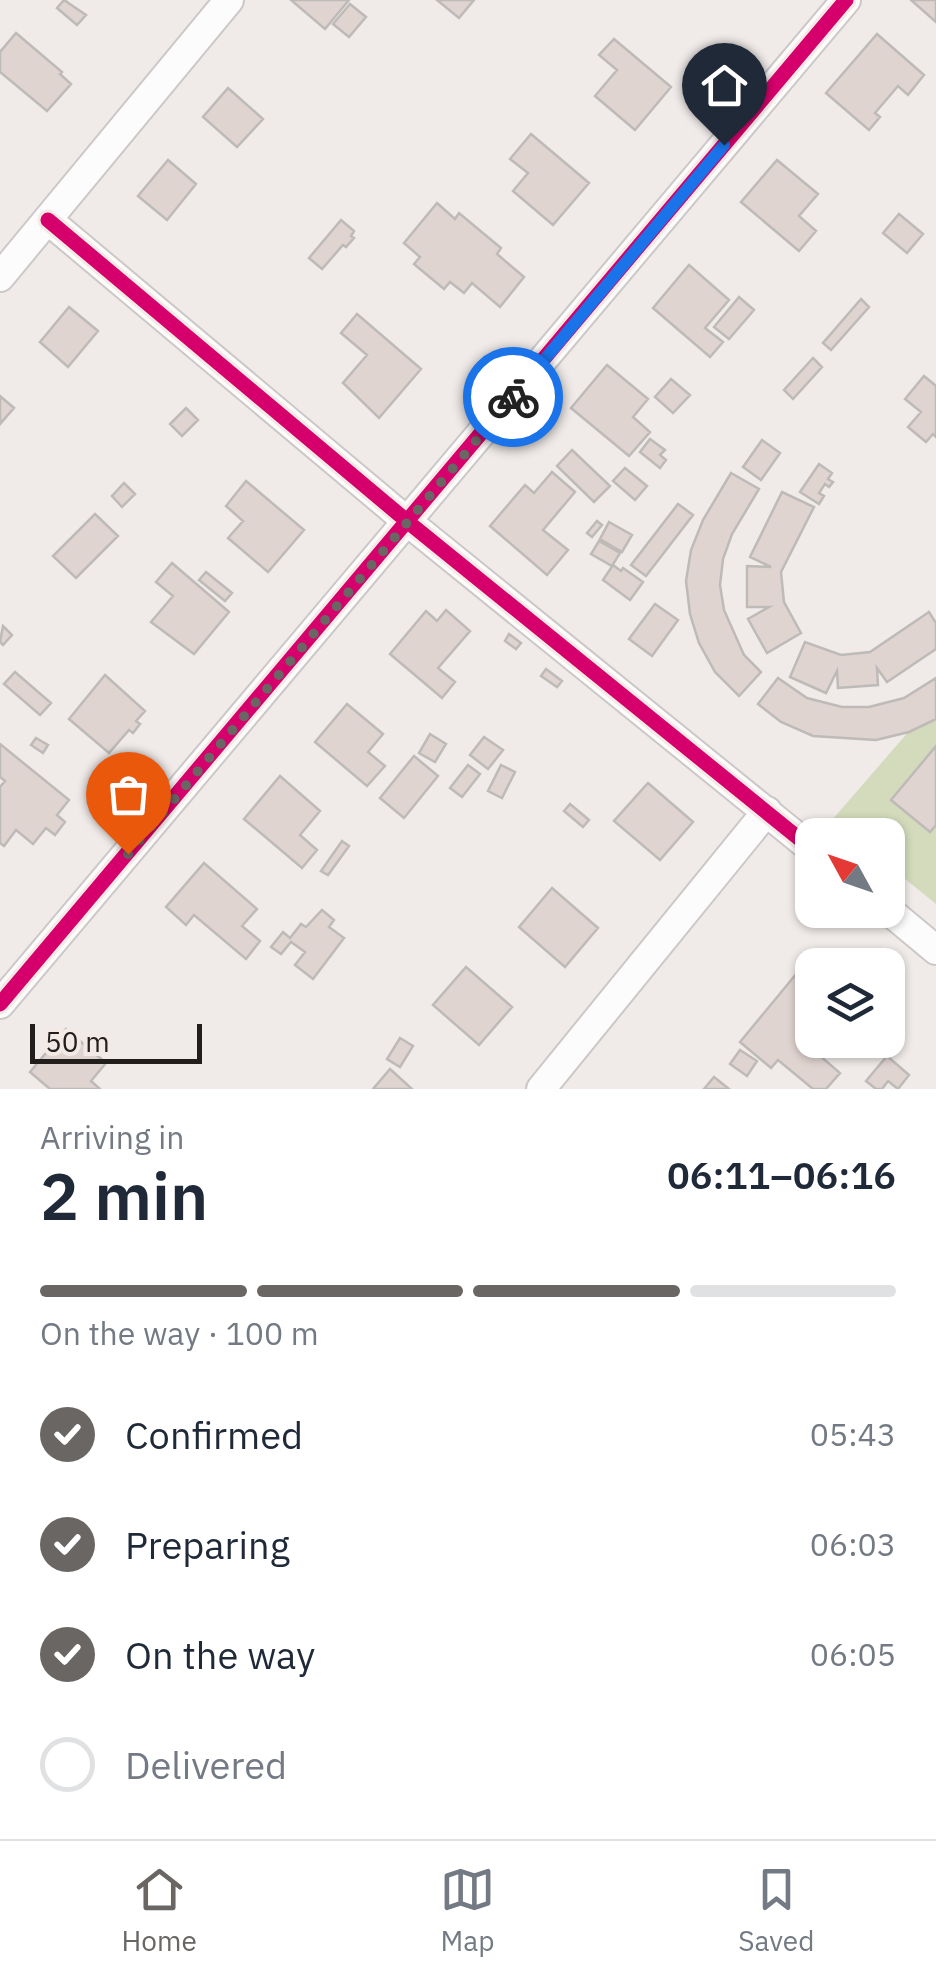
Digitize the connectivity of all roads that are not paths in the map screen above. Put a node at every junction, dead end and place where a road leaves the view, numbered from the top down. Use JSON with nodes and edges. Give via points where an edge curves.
{"nodes":[{"id":1,"x":229,"y":0,"type":"edge"},
{"id":2,"x":846,"y":0,"type":"edge"},
{"id":3,"x":48,"y":220,"type":"junction"},
{"id":4,"x":0,"y":277,"type":"edge"},
{"id":5,"x":408,"y":522,"type":"junction"},
{"id":6,"x":767,"y":812,"type":"junction"},
{"id":7,"x":795,"y":835,"type":"edge"},
{"id":8,"x":905,"y":924,"type":"edge"},
{"id":9,"x":936,"y":950,"type":"edge"},
{"id":10,"x":0,"y":1004,"type":"edge"},
{"id":11,"x":541,"y":1089,"type":"edge"}],
"edges":[{"from":1,"to":3,"type":"street"},
{"from":2,"to":5,"type":"street"},
{"from":3,"to":4,"type":"street"},
{"from":3,"to":5,"type":"street"},
{"from":5,"to":6,"type":"street"},
{"from":5,"to":10,"type":"street"},
{"from":6,"to":7,"type":"street"},
{"from":6,"to":11,"type":"street"},
{"from":8,"to":9,"type":"street"}]}
